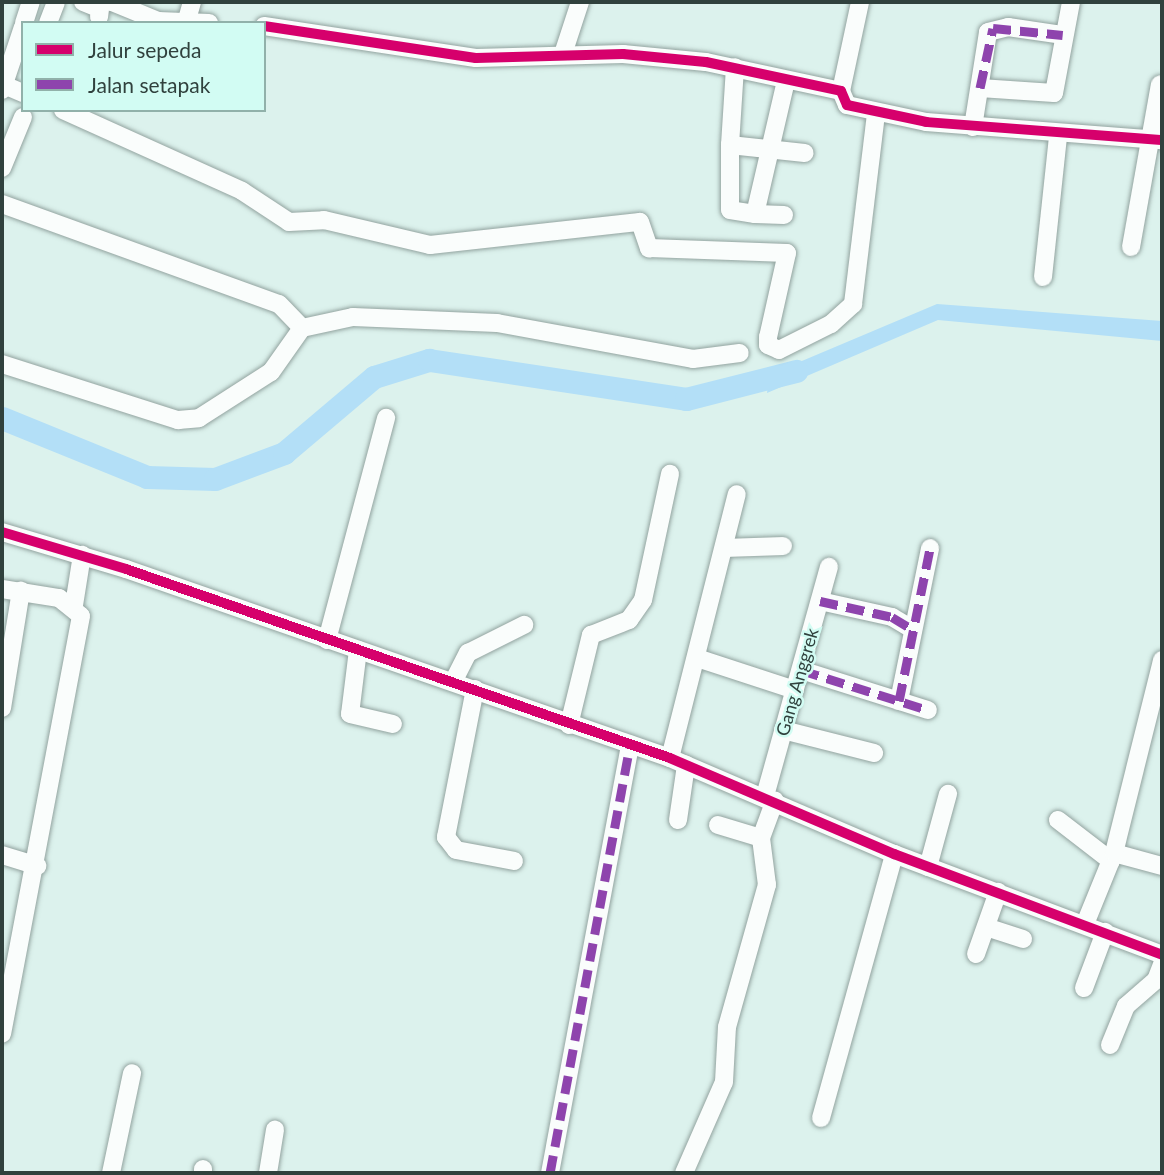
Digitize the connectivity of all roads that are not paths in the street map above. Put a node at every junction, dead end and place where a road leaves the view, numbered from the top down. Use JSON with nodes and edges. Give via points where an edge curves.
{"nodes":[{"id":1,"x":31,"y":2,"type":"edge"},
{"id":2,"x":56,"y":2,"type":"edge"},
{"id":3,"x":83,"y":2,"type":"edge"},
{"id":4,"x":112,"y":2,"type":"edge"},
{"id":5,"x":192,"y":2,"type":"edge"},
{"id":6,"x":580,"y":2,"type":"edge"},
{"id":7,"x":860,"y":2,"type":"edge"},
{"id":8,"x":1070,"y":2,"type":"edge"},
{"id":9,"x":99,"y":17,"type":"dead end"},
{"id":10,"x":25,"y":21,"type":"edge"},
{"id":11,"x":49,"y":21,"type":"edge"},
{"id":12,"x":172,"y":21,"type":"edge"},
{"id":13,"x":187,"y":21,"type":"edge"},
{"id":14,"x":266,"y":26,"type":"edge"},
{"id":15,"x":1063,"y":35,"type":"junction"},
{"id":16,"x":21,"y":36,"type":"edge"},
{"id":17,"x":563,"y":54,"type":"junction"},
{"id":18,"x":735,"y":68,"type":"junction"},
{"id":19,"x":786,"y":81,"type":"junction"},
{"id":20,"x":1160,"y":85,"type":"dead end"},
{"id":21,"x":3,"y":87,"type":"edge"},
{"id":22,"x":980,"y":89,"type":"junction"},
{"id":23,"x":841,"y":91,"type":"junction"},
{"id":24,"x":21,"y":92,"type":"edge"},
{"id":25,"x":67,"y":112,"type":"edge"},
{"id":26,"x":876,"y":113,"type":"junction"},
{"id":27,"x":23,"y":117,"type":"dead end"},
{"id":28,"x":973,"y":127,"type":"junction"},
{"id":29,"x":1058,"y":136,"type":"junction"},
{"id":30,"x":1156,"y":140,"type":"edge"},
{"id":31,"x":730,"y":145,"type":"junction"},
{"id":32,"x":768,"y":149,"type":"junction"},
{"id":33,"x":806,"y":153,"type":"dead end"},
{"id":34,"x":2,"y":168,"type":"edge"},
{"id":35,"x":2,"y":204,"type":"edge"},
{"id":36,"x":755,"y":214,"type":"junction"},
{"id":37,"x":784,"y":215,"type":"dead end"},
{"id":38,"x":1131,"y":247,"type":"dead end"},
{"id":39,"x":1043,"y":277,"type":"dead end"},
{"id":40,"x":302,"y":328,"type":"junction"},
{"id":41,"x":740,"y":352,"type":"dead end"},
{"id":42,"x":2,"y":364,"type":"edge"},
{"id":43,"x":386,"y":418,"type":"dead end"},
{"id":44,"x":670,"y":474,"type":"dead end"},
{"id":45,"x":737,"y":494,"type":"dead end"},
{"id":46,"x":2,"y":532,"type":"edge"},
{"id":47,"x":783,"y":546,"type":"dead end"},
{"id":48,"x":725,"y":548,"type":"junction"},
{"id":49,"x":930,"y":548,"type":"dead end"},
{"id":50,"x":82,"y":555,"type":"junction"},
{"id":51,"x":830,"y":567,"type":"dead end"},
{"id":52,"x":2,"y":589,"type":"edge"},
{"id":53,"x":21,"y":591,"type":"junction"},
{"id":54,"x":820,"y":601,"type":"junction"},
{"id":55,"x":74,"y":604,"type":"junction"},
{"id":56,"x":524,"y":625,"type":"dead end"},
{"id":57,"x":910,"y":628,"type":"junction"},
{"id":58,"x":327,"y":640,"type":"junction"},
{"id":59,"x":358,"y":650,"type":"junction"},
{"id":60,"x":697,"y":658,"type":"junction"},
{"id":61,"x":1161,"y":668,"type":"edge"},
{"id":62,"x":801,"y":670,"type":"junction"},
{"id":63,"x":453,"y":682,"type":"junction"},
{"id":64,"x":475,"y":689,"type":"junction"},
{"id":65,"x":795,"y":690,"type":"junction"},
{"id":66,"x":899,"y":701,"type":"junction"},
{"id":67,"x":2,"y":708,"type":"edge"},
{"id":68,"x":928,"y":710,"type":"dead end"},
{"id":69,"x":393,"y":724,"type":"dead end"},
{"id":70,"x":569,"y":725,"type":"junction"},
{"id":71,"x":783,"y":730,"type":"junction"},
{"id":72,"x":630,"y":744,"type":"junction"},
{"id":73,"x":874,"y":753,"type":"dead end"},
{"id":74,"x":678,"y":761,"type":"junction"},
{"id":75,"x":947,"y":794,"type":"dead end"},
{"id":76,"x":770,"y":798,"type":"junction"},
{"id":77,"x":678,"y":820,"type":"dead end"},
{"id":78,"x":1058,"y":820,"type":"dead end"},
{"id":79,"x":718,"y":825,"type":"dead end"},
{"id":80,"x":761,"y":838,"type":"junction"},
{"id":81,"x":894,"y":854,"type":"junction"},
{"id":82,"x":2,"y":855,"type":"edge"},
{"id":83,"x":1113,"y":857,"type":"junction"},
{"id":84,"x":514,"y":861,"type":"dead end"},
{"id":85,"x":37,"y":866,"type":"junction"},
{"id":86,"x":928,"y":866,"type":"junction"},
{"id":87,"x":1162,"y":866,"type":"edge"},
{"id":88,"x":998,"y":892,"type":"junction"},
{"id":89,"x":1085,"y":924,"type":"junction"},
{"id":90,"x":986,"y":927,"type":"junction"},
{"id":91,"x":1105,"y":932,"type":"junction"},
{"id":92,"x":1023,"y":939,"type":"dead end"},
{"id":93,"x":976,"y":954,"type":"dead end"},
{"id":94,"x":1162,"y":955,"type":"edge"},
{"id":95,"x":1162,"y":964,"type":"edge"},
{"id":96,"x":1084,"y":988,"type":"dead end"},
{"id":97,"x":2,"y":1034,"type":"edge"},
{"id":98,"x":1110,"y":1045,"type":"dead end"},
{"id":99,"x":132,"y":1073,"type":"dead end"},
{"id":100,"x":821,"y":1118,"type":"dead end"},
{"id":101,"x":275,"y":1130,"type":"dead end"},
{"id":102,"x":111,"y":1173,"type":"edge"},
{"id":103,"x":268,"y":1173,"type":"edge"},
{"id":104,"x":550,"y":1173,"type":"edge"},
{"id":105,"x":684,"y":1173,"type":"edge"}],
"edges":[{"from":1,"to":10,"type":"street"},
{"from":2,"to":11,"type":"street"},
{"from":3,"to":9,"type":"street","via":[[100,9]]},
{"from":4,"to":12,"type":"street","via":[[143,17]]},
{"from":5,"to":13,"type":"street"},
{"from":6,"to":17,"type":"street"},
{"from":7,"to":23,"type":"street"},
{"from":8,"to":15,"type":"street"},
{"from":14,"to":17,"type":"street","via":[[476,58]]},
{"from":15,"to":22,"type":"street","via":[[993,28]]},
{"from":15,"to":22,"type":"street","via":[[1054,93]]},
{"from":16,"to":21,"type":"street"},
{"from":17,"to":18,"type":"street","via":[[623,54]]},
{"from":18,"to":19,"type":"street"},
{"from":18,"to":31,"type":"street"},
{"from":19,"to":23,"type":"street"},
{"from":19,"to":32,"type":"street"},
{"from":20,"to":30,"type":"street"},
{"from":21,"to":24,"type":"street"},
{"from":22,"to":28,"type":"street"},
{"from":23,"to":26,"type":"street","via":[[842,103]]},
{"from":25,"to":26,"type":"street","via":[[242,191],[289,222],[324,220],[416,243],[452,245],[640,222],[649,248],[787,253],[768,337],[768,345],[779,350],[831,324],[853,304]]},
{"from":26,"to":28,"type":"street"},
{"from":27,"to":34,"type":"street"},
{"from":28,"to":29,"type":"street"},
{"from":29,"to":30,"type":"street"},
{"from":29,"to":39,"type":"street"},
{"from":30,"to":38,"type":"street"},
{"from":31,"to":32,"type":"street"},
{"from":31,"to":36,"type":"street","via":[[730,210]]},
{"from":32,"to":33,"type":"street"},
{"from":32,"to":36,"type":"street"},
{"from":35,"to":40,"type":"street","via":[[279,304]]},
{"from":36,"to":37,"type":"street"},
{"from":40,"to":41,"type":"street","via":[[353,317],[400,317],[497,323],[655,355]]},
{"from":40,"to":42,"type":"street","via":[[271,372],[188,419],[154,417]]},
{"from":43,"to":58,"type":"street"},
{"from":44,"to":70,"type":"street","via":[[643,600],[629,620],[591,635]]},
{"from":45,"to":48,"type":"street"},
{"from":46,"to":50,"type":"street"},
{"from":47,"to":48,"type":"street"},
{"from":48,"to":60,"type":"street"},
{"from":49,"to":57,"type":"street"},
{"from":50,"to":55,"type":"street"},
{"from":50,"to":58,"type":"street"},
{"from":51,"to":54,"type":"street","name":"Gang Anggrek"},
{"from":52,"to":53,"type":"street"},
{"from":53,"to":55,"type":"street"},
{"from":53,"to":67,"type":"street"},
{"from":54,"to":57,"type":"street","via":[[892,617]]},
{"from":54,"to":62,"type":"street","name":"Gang Anggrek"},
{"from":55,"to":85,"type":"street","via":[[80,626]]},
{"from":56,"to":63,"type":"street","via":[[468,653]]},
{"from":57,"to":66,"type":"street"},
{"from":58,"to":59,"type":"street"},
{"from":59,"to":63,"type":"street"},
{"from":59,"to":69,"type":"street","via":[[350,714]]},
{"from":60,"to":65,"type":"street"},
{"from":60,"to":74,"type":"street"},
{"from":61,"to":83,"type":"street"},
{"from":62,"to":65,"type":"street","name":"Gang Anggrek"},
{"from":62,"to":66,"type":"street"},
{"from":63,"to":64,"type":"street"},
{"from":64,"to":70,"type":"street"},
{"from":64,"to":84,"type":"street","via":[[446,837],[464,853]]},
{"from":65,"to":71,"type":"street","name":"Gang Anggrek"},
{"from":66,"to":68,"type":"street"},
{"from":70,"to":72,"type":"street"},
{"from":71,"to":73,"type":"street"},
{"from":71,"to":76,"type":"street","name":"Gang Anggrek"},
{"from":72,"to":74,"type":"street"},
{"from":72,"to":104,"type":"street"},
{"from":74,"to":76,"type":"street"},
{"from":74,"to":77,"type":"street"},
{"from":75,"to":86,"type":"street"},
{"from":76,"to":80,"type":"street","name":"Gang Anggrek"},
{"from":76,"to":81,"type":"street"},
{"from":78,"to":83,"type":"street"},
{"from":79,"to":80,"type":"street"},
{"from":80,"to":105,"type":"street","via":[[767,885],[727,1027],[724,1082]]},
{"from":81,"to":86,"type":"street"},
{"from":81,"to":100,"type":"street"},
{"from":82,"to":85,"type":"street"},
{"from":83,"to":87,"type":"street"},
{"from":83,"to":89,"type":"street"},
{"from":85,"to":97,"type":"street"},
{"from":86,"to":88,"type":"street"},
{"from":88,"to":89,"type":"street"},
{"from":88,"to":90,"type":"street"},
{"from":89,"to":91,"type":"street"},
{"from":90,"to":92,"type":"street"},
{"from":90,"to":93,"type":"street"},
{"from":91,"to":94,"type":"street"},
{"from":91,"to":96,"type":"street"},
{"from":95,"to":98,"type":"street","via":[[1156,980],[1126,1006]]},
{"from":99,"to":102,"type":"street"},
{"from":101,"to":103,"type":"street"}]}
